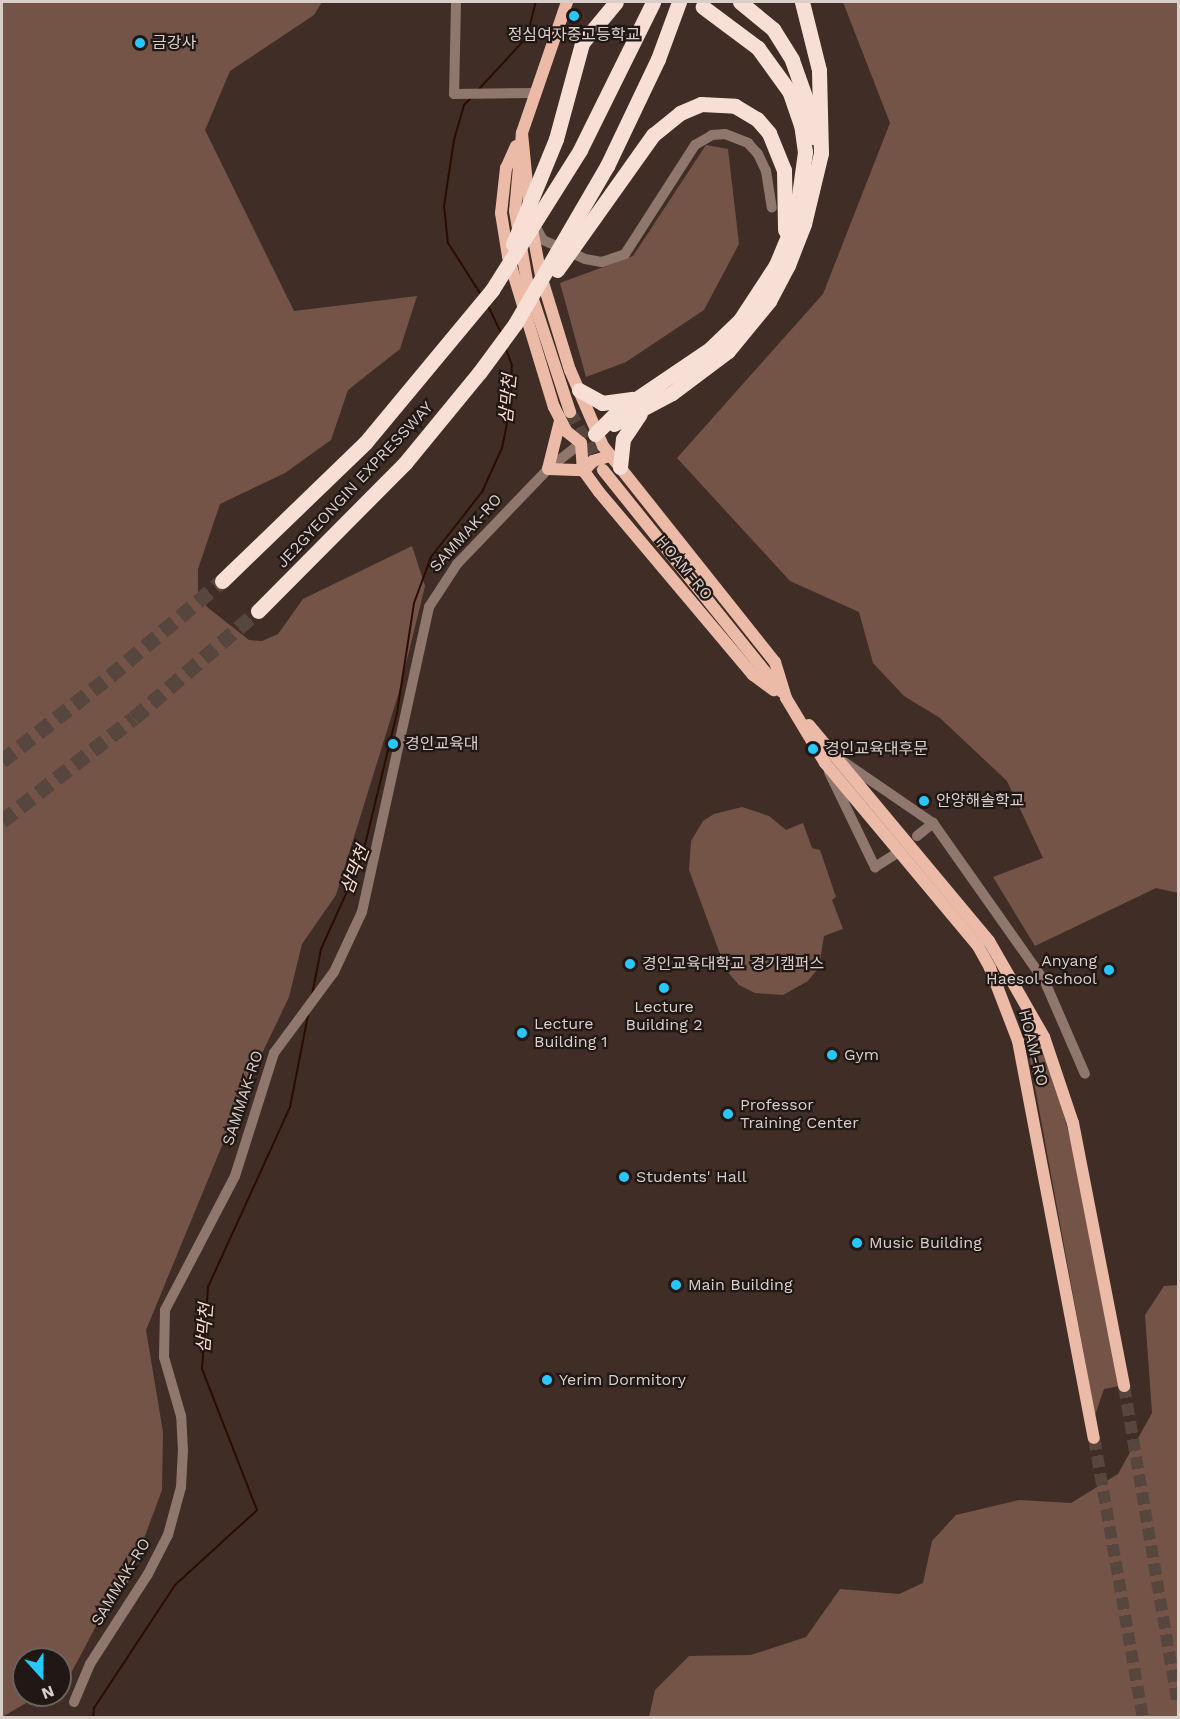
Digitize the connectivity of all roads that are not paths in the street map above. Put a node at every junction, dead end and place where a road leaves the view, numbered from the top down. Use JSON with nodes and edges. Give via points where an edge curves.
{"nodes":[{"id":1,"x":456,"y":2,"type":"edge"},
{"id":2,"x":567,"y":2,"type":"edge"},
{"id":3,"x":616,"y":2,"type":"edge"},
{"id":4,"x":653,"y":2,"type":"edge"},
{"id":5,"x":679,"y":2,"type":"edge"},
{"id":6,"x":802,"y":2,"type":"edge"},
{"id":7,"x":743,"y":4,"type":"edge"},
{"id":8,"x":703,"y":7,"type":"dead end"},
{"id":9,"x":534,"y":93,"type":"junction"},
{"id":10,"x":522,"y":133,"type":"junction"},
{"id":11,"x":814,"y":182,"type":"junction"},
{"id":12,"x":772,"y":208,"type":"dead end"},
{"id":13,"x":530,"y":215,"type":"junction"},
{"id":14,"x":785,"y":245,"type":"junction"},
{"id":15,"x":492,"y":290,"type":"junction"},
{"id":16,"x":514,"y":324,"type":"junction"},
{"id":17,"x":579,"y":390,"type":"junction"},
{"id":18,"x":646,"y":401,"type":"junction"},
{"id":19,"x":554,"y":407,"type":"junction"},
{"id":20,"x":585,"y":407,"type":"junction"},
{"id":21,"x":570,"y":412,"type":"tunnel mouth"},
{"id":22,"x":560,"y":421,"type":"junction"},
{"id":23,"x":595,"y":434,"type":"junction"},
{"id":24,"x":581,"y":443,"type":"junction"},
{"id":25,"x":609,"y":456,"type":"junction"},
{"id":26,"x":620,"y":467,"type":"junction"},
{"id":27,"x":548,"y":469,"type":"junction"},
{"id":28,"x":583,"y":470,"type":"junction"},
{"id":29,"x":603,"y":470,"type":"tunnel mouth"},
{"id":30,"x":222,"y":581,"type":"tunnel mouth"},
{"id":31,"x":258,"y":611,"type":"tunnel mouth"},
{"id":32,"x":786,"y":698,"type":"junction"},
{"id":33,"x":829,"y":759,"type":"junction"},
{"id":34,"x":933,"y":824,"type":"junction"},
{"id":35,"x":917,"y":836,"type":"dead end"},
{"id":36,"x":894,"y":855,"type":"dead end"},
{"id":37,"x":1085,"y":1074,"type":"dead end"},
{"id":38,"x":1124,"y":1386,"type":"tunnel mouth"},
{"id":39,"x":1094,"y":1438,"type":"tunnel mouth"},
{"id":40,"x":74,"y":1702,"type":"dead end"}],
"edges":[{"from":1,"to":9,"type":"street","via":[[454,94]]},
{"from":2,"to":9,"type":"main road"},
{"from":3,"to":15,"type":"highway","via":[[582,43],[549,157]]},
{"from":4,"to":15,"type":"highway","name":"JE2GYEONGIN EXPRESSWAY","via":[[584,144]]},
{"from":5,"to":16,"type":"highway","name":"JE2GYEONGIN EXPRESSWAY","via":[[648,79],[583,213]]},
{"from":6,"to":11,"type":"highway","via":[[816,51],[821,91],[821,153]]},
{"from":7,"to":11,"type":"highway","via":[[773,29],[799,76],[813,129]]},
{"from":8,"to":14,"type":"highway","via":[[759,48],[784,81],[798,113],[805,163],[796,217]]},
{"from":9,"to":10,"type":"main road"},
{"from":10,"to":13,"type":"main road"},
{"from":10,"to":19,"type":"main road","via":[[506,168],[501,213],[514,285]]},
{"from":10,"to":21,"type":"main road","via":[[515,211],[521,253]]},
{"from":11,"to":18,"type":"highway","via":[[797,245],[763,310],[711,366]]},
{"from":12,"to":13,"type":"street","via":[[766,171],[758,154],[748,143],[725,134],[712,135],[695,145],[625,254],[602,262],[554,247],[543,240]]},
{"from":13,"to":17,"type":"main road","via":[[541,276]]},
{"from":14,"to":16,"type":"highway","via":[[786,182],[774,141],[749,114],[718,103],[680,112],[653,135],[591,228]]},
{"from":14,"to":18,"type":"highway","via":[[764,286],[732,328]]},
{"from":15,"to":30,"type":"highway","name":"JE2GYEONGIN EXPRESSWAY","via":[[365,443]]},
{"from":16,"to":31,"type":"highway","name":"JE2GYEONGIN EXPRESSWAY","via":[[479,374],[405,463]]},
{"from":17,"to":18,"type":"highway","via":[[602,403]]},
{"from":17,"to":20,"type":"main road"},
{"from":18,"to":23,"type":"highway"},
{"from":18,"to":26,"type":"highway","via":[[626,432],[619,453]]},
{"from":19,"to":20,"type":"main road","via":[[574,415]]},
{"from":19,"to":22,"type":"main road"},
{"from":20,"to":23,"type":"main road"},
{"from":22,"to":24,"type":"main road"},
{"from":22,"to":27,"type":"main road"},
{"from":23,"to":24,"type":"main road","name":"SAMMAK-RO"},
{"from":23,"to":25,"type":"main road","name":"HOAM-RO"},
{"from":24,"to":27,"type":"street","name":"SAMMAK-RO"},
{"from":24,"to":28,"type":"main road"},
{"from":25,"to":26,"type":"main road","name":"HOAM-RO"},
{"from":25,"to":28,"type":"main road","via":[[593,461]]},
{"from":26,"to":32,"type":"main road","name":"HOAM-RO","via":[[775,662]]},
{"from":27,"to":28,"type":"main road"},
{"from":27,"to":40,"type":"street","name":"SAMMAK-RO","via":[[457,564],[429,607],[362,912],[350,942],[274,1053],[235,1176],[165,1310],[164,1357],[180,1416],[183,1451],[182,1486],[168,1535],[148,1574],[90,1664]]},
{"from":28,"to":32,"type":"main road","name":"HOAM-RO","via":[[753,675]]},
{"from":29,"to":32,"type":"main road","name":"HOAM-RO"},
{"from":32,"to":33,"type":"main road","name":"HOAM-RO"},
{"from":33,"to":34,"type":"street"},
{"from":33,"to":36,"type":"street","via":[[875,867]]},
{"from":33,"to":38,"type":"main road","name":"HOAM-RO","via":[[989,940],[1044,1037],[1073,1123]]},
{"from":33,"to":39,"type":"main road","name":"HOAM-RO","via":[[978,946],[1004,1000],[1018,1041]]},
{"from":34,"to":35,"type":"street"},
{"from":34,"to":37,"type":"street","via":[[1045,982]]}]}
